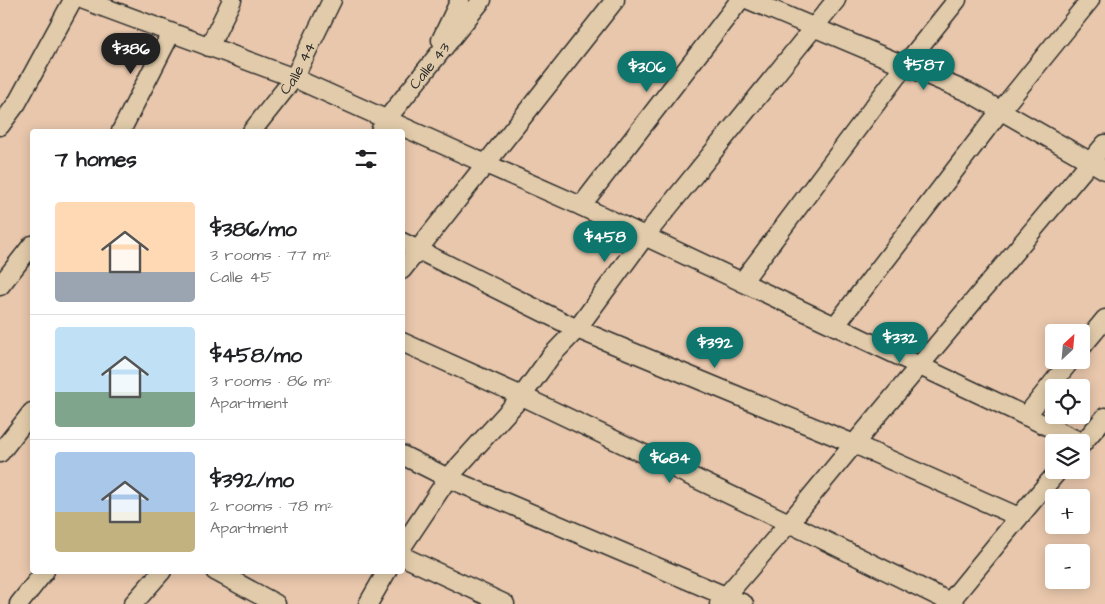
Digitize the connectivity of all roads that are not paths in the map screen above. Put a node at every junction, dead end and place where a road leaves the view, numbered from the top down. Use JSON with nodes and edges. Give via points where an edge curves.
{"nodes":[{"id":1,"x":72,"y":0,"type":"edge"},
{"id":2,"x":84,"y":0,"type":"edge"},
{"id":3,"x":232,"y":0,"type":"edge"},
{"id":4,"x":332,"y":0,"type":"edge"},
{"id":5,"x":460,"y":0,"type":"edge"},
{"id":6,"x":482,"y":0,"type":"edge"},
{"id":7,"x":616,"y":0,"type":"edge"},
{"id":8,"x":740,"y":0,"type":"edge"},
{"id":9,"x":749,"y":0,"type":"edge"},
{"id":10,"x":836,"y":0,"type":"edge"},
{"id":11,"x":957,"y":0,"type":"edge"},
{"id":12,"x":1090,"y":0,"type":"edge"},
{"id":13,"x":117,"y":6,"type":"edge"},
{"id":14,"x":814,"y":28,"type":"junction"},
{"id":15,"x":171,"y":32,"type":"junction"},
{"id":16,"x":209,"y":47,"type":"junction"},
{"id":17,"x":905,"y":65,"type":"junction"},
{"id":18,"x":428,"y":67,"type":"junction"},
{"id":19,"x":294,"y":78,"type":"junction"},
{"id":20,"x":1001,"y":110,"type":"junction"},
{"id":21,"x":383,"y":125,"type":"edge"},
{"id":22,"x":0,"y":126,"type":"edge"},
{"id":23,"x":122,"y":129,"type":"edge"},
{"id":24,"x":254,"y":129,"type":"edge"},
{"id":25,"x":405,"y":133,"type":"edge"},
{"id":26,"x":1105,"y":144,"type":"edge"},
{"id":27,"x":486,"y":164,"type":"junction"},
{"id":28,"x":1098,"y":166,"type":"edge"},
{"id":29,"x":581,"y":206,"type":"junction"},
{"id":30,"x":645,"y":236,"type":"junction"},
{"id":31,"x":405,"y":243,"type":"edge"},
{"id":32,"x":30,"y":248,"type":"edge"},
{"id":33,"x":419,"y":250,"type":"junction"},
{"id":34,"x":405,"y":266,"type":"edge"},
{"id":35,"x":742,"y":282,"type":"junction"},
{"id":36,"x":0,"y":286,"type":"edge"},
{"id":37,"x":1105,"y":319,"type":"edge"},
{"id":38,"x":835,"y":326,"type":"junction"},
{"id":39,"x":577,"y":328,"type":"junction"},
{"id":40,"x":1090,"y":337,"type":"edge"},
{"id":41,"x":405,"y":343,"type":"edge"},
{"id":42,"x":919,"y":366,"type":"junction"},
{"id":43,"x":1064,"y":369,"type":"edge"},
{"id":44,"x":522,"y":396,"type":"junction"},
{"id":45,"x":30,"y":415,"type":"edge"},
{"id":46,"x":1026,"y":416,"type":"junction"},
{"id":47,"x":1105,"y":417,"type":"edge"},
{"id":48,"x":1062,"y":434,"type":"edge"},
{"id":49,"x":1090,"y":435,"type":"edge"},
{"id":50,"x":854,"y":444,"type":"junction"},
{"id":51,"x":0,"y":453,"type":"edge"},
{"id":52,"x":405,"y":456,"type":"edge"},
{"id":53,"x":448,"y":478,"type":"junction"},
{"id":54,"x":1052,"y":479,"type":"edge"},
{"id":55,"x":1019,"y":517,"type":"junction"},
{"id":56,"x":789,"y":522,"type":"junction"},
{"id":57,"x":405,"y":542,"type":"edge"},
{"id":58,"x":405,"y":557,"type":"edge"},
{"id":59,"x":43,"y":574,"type":"edge"},
{"id":60,"x":159,"y":574,"type":"edge"},
{"id":61,"x":221,"y":574,"type":"edge"},
{"id":62,"x":385,"y":574,"type":"edge"},
{"id":63,"x":723,"y":600,"type":"edge"},
{"id":64,"x":951,"y":603,"type":"edge"},
{"id":65,"x":19,"y":604,"type":"edge"},
{"id":66,"x":133,"y":604,"type":"edge"},
{"id":67,"x":276,"y":604,"type":"edge"},
{"id":68,"x":368,"y":604,"type":"edge"},
{"id":69,"x":505,"y":604,"type":"edge"},
{"id":70,"x":744,"y":604,"type":"edge"}],
"edges":[{"from":1,"to":22,"type":"street"},
{"from":2,"to":13,"type":"street"},
{"from":3,"to":16,"type":"street"},
{"from":4,"to":19,"type":"street","name":"Calle 44"},
{"from":5,"to":18,"type":"street"},
{"from":6,"to":18,"type":"street","name":"Calle 43"},
{"from":7,"to":27,"type":"street"},
{"from":8,"to":29,"type":"street"},
{"from":9,"to":14,"type":"street"},
{"from":10,"to":14,"type":"street"},
{"from":11,"to":17,"type":"street"},
{"from":12,"to":20,"type":"street"},
{"from":13,"to":15,"type":"street"},
{"from":14,"to":17,"type":"street"},
{"from":14,"to":30,"type":"street"},
{"from":15,"to":16,"type":"street"},
{"from":15,"to":23,"type":"street"},
{"from":16,"to":19,"type":"street"},
{"from":17,"to":20,"type":"street","via":[[970,92]]},
{"from":17,"to":35,"type":"street"},
{"from":18,"to":21,"type":"street","name":"Calle 43"},
{"from":19,"to":21,"type":"street"},
{"from":19,"to":24,"type":"street","name":"Calle 44"},
{"from":20,"to":28,"type":"street"},
{"from":20,"to":38,"type":"street"},
{"from":25,"to":27,"type":"street"},
{"from":26,"to":28,"type":"street"},
{"from":27,"to":29,"type":"street"},
{"from":27,"to":33,"type":"street"},
{"from":28,"to":42,"type":"street"},
{"from":29,"to":30,"type":"street"},
{"from":30,"to":35,"type":"street"},
{"from":30,"to":39,"type":"street"},
{"from":31,"to":33,"type":"street"},
{"from":32,"to":36,"type":"street"},
{"from":33,"to":34,"type":"street"},
{"from":33,"to":39,"type":"street"},
{"from":35,"to":38,"type":"street"},
{"from":37,"to":40,"type":"street"},
{"from":38,"to":42,"type":"street"},
{"from":39,"to":44,"type":"street"},
{"from":39,"to":50,"type":"street"},
{"from":41,"to":44,"type":"street"},
{"from":42,"to":46,"type":"street"},
{"from":42,"to":50,"type":"street"},
{"from":43,"to":46,"type":"street"},
{"from":44,"to":53,"type":"street"},
{"from":44,"to":56,"type":"street"},
{"from":45,"to":51,"type":"street"},
{"from":46,"to":48,"type":"street"},
{"from":47,"to":49,"type":"street"},
{"from":50,"to":55,"type":"street"},
{"from":50,"to":56,"type":"street"},
{"from":52,"to":53,"type":"street"},
{"from":53,"to":57,"type":"street"},
{"from":53,"to":63,"type":"street"},
{"from":54,"to":55,"type":"street"},
{"from":55,"to":64,"type":"street"},
{"from":56,"to":63,"type":"street"},
{"from":56,"to":64,"type":"street"},
{"from":58,"to":69,"type":"street"},
{"from":59,"to":65,"type":"street"},
{"from":60,"to":66,"type":"street"},
{"from":61,"to":67,"type":"street"},
{"from":62,"to":68,"type":"street"},
{"from":63,"to":70,"type":"street"}]}
